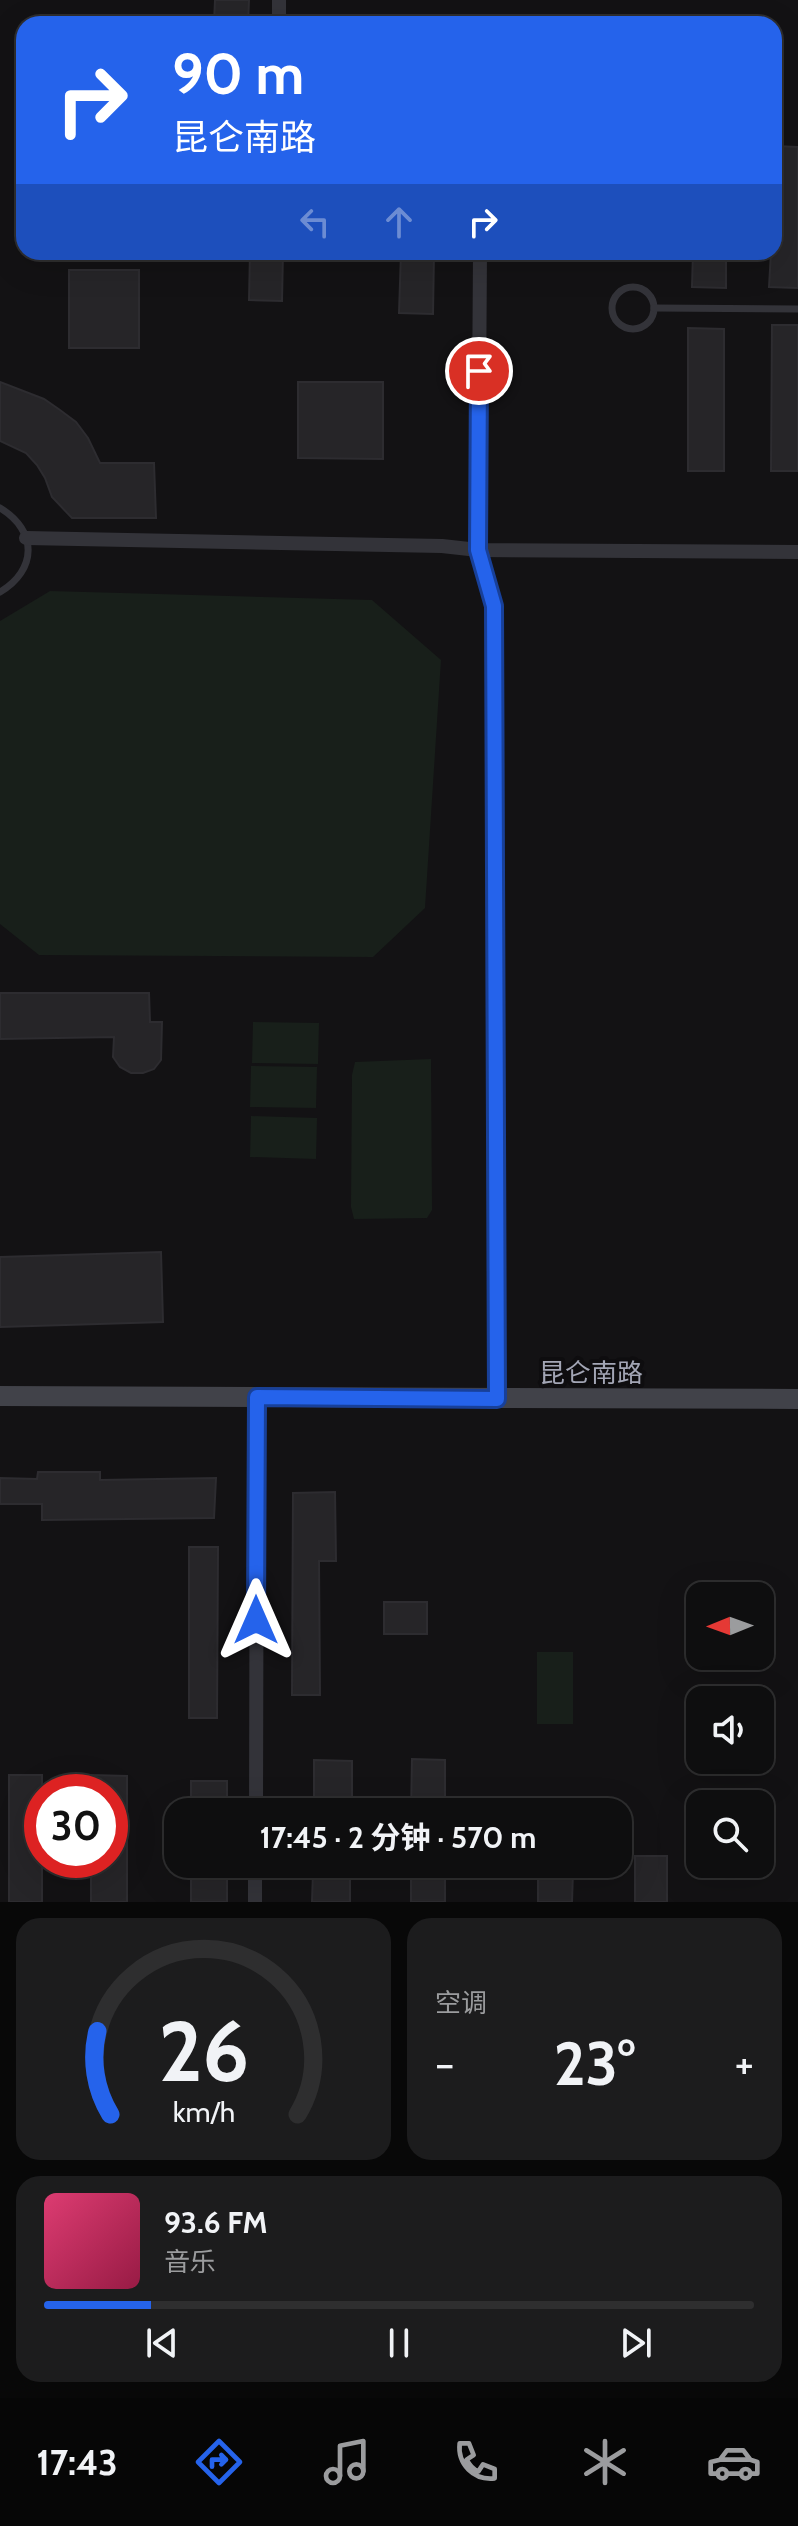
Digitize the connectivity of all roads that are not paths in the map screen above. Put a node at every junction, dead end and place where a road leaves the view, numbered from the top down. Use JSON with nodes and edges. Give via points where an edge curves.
{"nodes":[{"id":1,"x":480,"y":260,"type":"edge"},
{"id":2,"x":654,"y":308,"type":"junction"},
{"id":3,"x":798,"y":309,"type":"edge"},
{"id":4,"x":0,"y":508,"type":"edge"},
{"id":5,"x":26,"y":538,"type":"junction"},
{"id":6,"x":478,"y":550,"type":"junction"},
{"id":7,"x":798,"y":552,"type":"edge"},
{"id":8,"x":0,"y":592,"type":"edge"},
{"id":9,"x":0,"y":1396,"type":"edge"},
{"id":10,"x":257,"y":1397,"type":"junction"},
{"id":11,"x":497,"y":1399,"type":"junction"},
{"id":12,"x":798,"y":1399,"type":"edge"},
{"id":13,"x":256,"y":1798,"type":"edge"},
{"id":14,"x":255,"y":1878,"type":"edge"},
{"id":15,"x":255,"y":1902,"type":"edge"}],
"edges":[{"from":1,"to":6,"type":"street"},
{"from":2,"to":2,"type":"lane","via":[[649,293],[634,287],[618,292],[612,307],[618,323],[632,329],[648,324]]},
{"from":2,"to":3,"type":"lane"},
{"from":4,"to":5,"type":"lane","via":[[16,518]]},
{"from":5,"to":6,"type":"street"},
{"from":5,"to":8,"type":"lane","via":[[25,568]]},
{"from":6,"to":7,"type":"street"},
{"from":6,"to":11,"type":"street","via":[[494,606]]},
{"from":9,"to":10,"type":"main road","name":"昆仑南路"},
{"from":10,"to":11,"type":"main road","name":"昆仑南路"},
{"from":10,"to":13,"type":"street"},
{"from":11,"to":12,"type":"main road","name":"昆仑南路"},
{"from":14,"to":15,"type":"street"}]}
